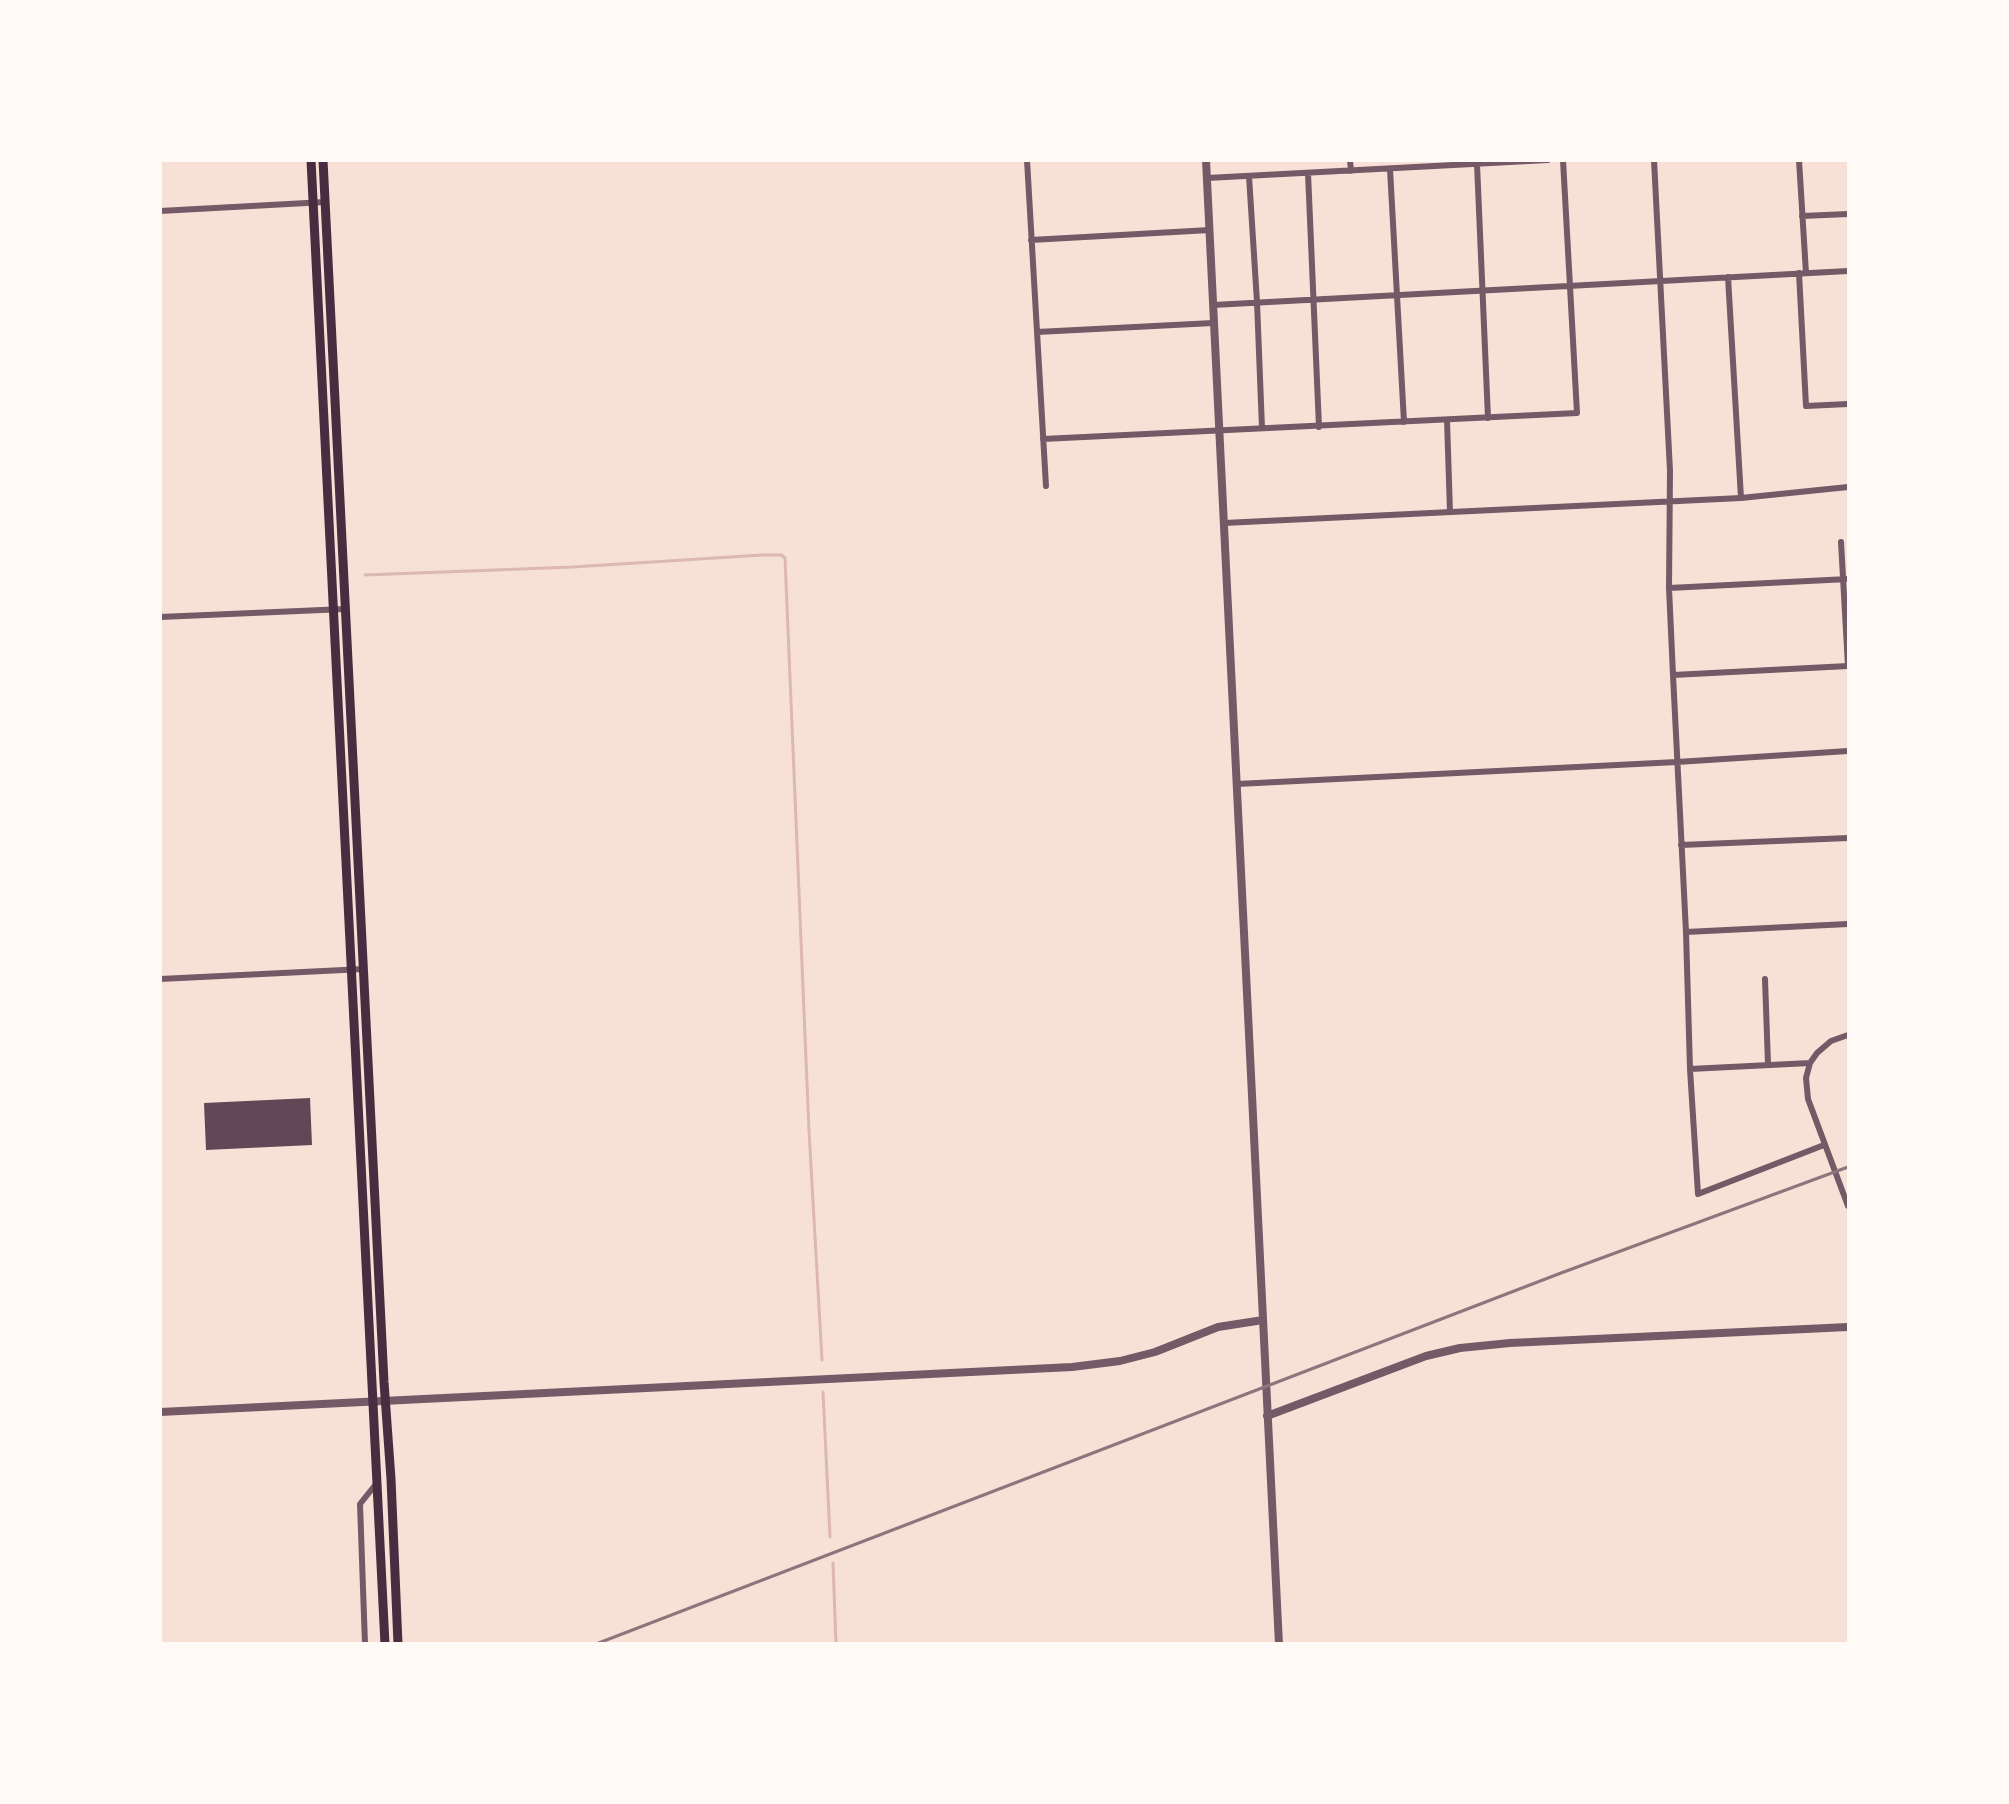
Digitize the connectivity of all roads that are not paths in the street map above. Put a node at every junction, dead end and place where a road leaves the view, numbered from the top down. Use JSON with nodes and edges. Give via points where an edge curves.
{"nodes":[{"id":1,"x":311,"y":160,"type":"edge"},
{"id":2,"x":323,"y":160,"type":"edge"},
{"id":3,"x":1027,"y":160,"type":"edge"},
{"id":4,"x":1206,"y":160,"type":"edge"},
{"id":5,"x":1350,"y":160,"type":"edge"},
{"id":6,"x":1548,"y":160,"type":"edge"},
{"id":7,"x":1563,"y":160,"type":"edge"},
{"id":8,"x":1654,"y":160,"type":"edge"},
{"id":9,"x":1799,"y":160,"type":"edge"},
{"id":10,"x":1477,"y":164,"type":"junction"},
{"id":11,"x":1390,"y":169,"type":"junction"},
{"id":12,"x":1351,"y":171,"type":"junction"},
{"id":13,"x":1308,"y":173,"type":"junction"},
{"id":14,"x":1249,"y":176,"type":"junction"},
{"id":15,"x":1207,"y":178,"type":"junction"},
{"id":16,"x":325,"y":202,"type":"junction"},
{"id":17,"x":313,"y":203,"type":"junction"},
{"id":18,"x":160,"y":211,"type":"edge"},
{"id":19,"x":1848,"y":214,"type":"edge"},
{"id":20,"x":1802,"y":216,"type":"junction"},
{"id":21,"x":1210,"y":230,"type":"junction"},
{"id":22,"x":1031,"y":240,"type":"junction"},
{"id":23,"x":1848,"y":271,"type":"edge"},
{"id":24,"x":1802,"y":273,"type":"junction"},
{"id":25,"x":1728,"y":277,"type":"junction"},
{"id":26,"x":1661,"y":281,"type":"junction"},
{"id":27,"x":1570,"y":286,"type":"junction"},
{"id":28,"x":1483,"y":291,"type":"junction"},
{"id":29,"x":1397,"y":294,"type":"junction"},
{"id":30,"x":1315,"y":299,"type":"junction"},
{"id":31,"x":1257,"y":302,"type":"junction"},
{"id":32,"x":1213,"y":305,"type":"junction"},
{"id":33,"x":1214,"y":323,"type":"junction"},
{"id":34,"x":1037,"y":332,"type":"junction"},
{"id":35,"x":1848,"y":404,"type":"edge"},
{"id":36,"x":1488,"y":418,"type":"junction"},
{"id":37,"x":1447,"y":420,"type":"junction"},
{"id":38,"x":1404,"y":422,"type":"junction"},
{"id":39,"x":1319,"y":427,"type":"junction"},
{"id":40,"x":1262,"y":428,"type":"junction"},
{"id":41,"x":1220,"y":430,"type":"junction"},
{"id":42,"x":1043,"y":439,"type":"junction"},
{"id":43,"x":1046,"y":486,"type":"dead end"},
{"id":44,"x":1848,"y":487,"type":"edge"},
{"id":45,"x":1741,"y":498,"type":"junction"},
{"id":46,"x":1668,"y":502,"type":"junction"},
{"id":47,"x":1450,"y":512,"type":"junction"},
{"id":48,"x":1224,"y":523,"type":"junction"},
{"id":49,"x":1841,"y":542,"type":"dead end"},
{"id":50,"x":1846,"y":579,"type":"edge"},
{"id":51,"x":1669,"y":588,"type":"junction"},
{"id":52,"x":333,"y":609,"type":"junction"},
{"id":53,"x":345,"y":609,"type":"junction"},
{"id":54,"x":160,"y":617,"type":"edge"},
{"id":55,"x":1848,"y":666,"type":"edge"},
{"id":56,"x":1673,"y":675,"type":"junction"},
{"id":57,"x":1848,"y":752,"type":"edge"},
{"id":58,"x":1677,"y":762,"type":"junction"},
{"id":59,"x":1237,"y":784,"type":"junction"},
{"id":60,"x":1848,"y":838,"type":"edge"},
{"id":61,"x":1681,"y":845,"type":"junction"},
{"id":62,"x":1848,"y":924,"type":"edge"},
{"id":63,"x":1686,"y":932,"type":"junction"},
{"id":64,"x":351,"y":969,"type":"junction"},
{"id":65,"x":364,"y":969,"type":"junction"},
{"id":66,"x":160,"y":979,"type":"edge"},
{"id":67,"x":1765,"y":979,"type":"dead end"},
{"id":68,"x":1848,"y":1035,"type":"edge"},
{"id":69,"x":1810,"y":1063,"type":"junction"},
{"id":70,"x":1768,"y":1064,"type":"junction"},
{"id":71,"x":1690,"y":1069,"type":"junction"},
{"id":72,"x":1824,"y":1145,"type":"junction"},
{"id":73,"x":1848,"y":1206,"type":"edge"},
{"id":74,"x":1263,"y":1320,"type":"junction"},
{"id":75,"x":1848,"y":1327,"type":"edge"},
{"id":76,"x":373,"y":1401,"type":"junction"},
{"id":77,"x":386,"y":1401,"type":"junction"},
{"id":78,"x":160,"y":1412,"type":"edge"},
{"id":79,"x":1267,"y":1416,"type":"junction"},
{"id":80,"x":376,"y":1484,"type":"junction"},
{"id":81,"x":365,"y":1644,"type":"edge"},
{"id":82,"x":385,"y":1644,"type":"edge"},
{"id":83,"x":398,"y":1644,"type":"edge"},
{"id":84,"x":1279,"y":1644,"type":"edge"}],
"edges":[{"from":1,"to":17,"type":"main road"},
{"from":2,"to":16,"type":"main road"},
{"from":3,"to":22,"type":"street"},
{"from":4,"to":15,"type":"street"},
{"from":5,"to":12,"type":"street"},
{"from":6,"to":10,"type":"street"},
{"from":7,"to":27,"type":"street"},
{"from":8,"to":26,"type":"street"},
{"from":9,"to":20,"type":"street"},
{"from":10,"to":11,"type":"street"},
{"from":10,"to":28,"type":"street"},
{"from":11,"to":12,"type":"street"},
{"from":11,"to":29,"type":"street"},
{"from":12,"to":13,"type":"street"},
{"from":13,"to":14,"type":"street"},
{"from":13,"to":30,"type":"street"},
{"from":14,"to":15,"type":"street"},
{"from":14,"to":31,"type":"street"},
{"from":15,"to":21,"type":"street"},
{"from":16,"to":17,"type":"street"},
{"from":16,"to":53,"type":"main road"},
{"from":17,"to":18,"type":"street"},
{"from":17,"to":52,"type":"main road"},
{"from":19,"to":20,"type":"street"},
{"from":20,"to":24,"type":"street"},
{"from":21,"to":22,"type":"street"},
{"from":21,"to":32,"type":"street"},
{"from":22,"to":34,"type":"street"},
{"from":23,"to":24,"type":"street"},
{"from":24,"to":25,"type":"street"},
{"from":24,"to":35,"type":"street","via":[[1806,406]]},
{"from":25,"to":26,"type":"street"},
{"from":25,"to":45,"type":"street"},
{"from":26,"to":27,"type":"street"},
{"from":26,"to":46,"type":"street"},
{"from":27,"to":28,"type":"street"},
{"from":27,"to":36,"type":"street","via":[[1577,413]]},
{"from":28,"to":29,"type":"street"},
{"from":28,"to":36,"type":"street"},
{"from":29,"to":30,"type":"street"},
{"from":29,"to":38,"type":"street"},
{"from":30,"to":31,"type":"street"},
{"from":30,"to":39,"type":"street"},
{"from":31,"to":32,"type":"street"},
{"from":31,"to":40,"type":"street"},
{"from":32,"to":33,"type":"street"},
{"from":33,"to":34,"type":"street"},
{"from":33,"to":41,"type":"street"},
{"from":34,"to":42,"type":"street"},
{"from":36,"to":37,"type":"street"},
{"from":37,"to":38,"type":"street"},
{"from":37,"to":47,"type":"street"},
{"from":38,"to":39,"type":"street"},
{"from":39,"to":40,"type":"street"},
{"from":40,"to":41,"type":"street"},
{"from":41,"to":42,"type":"street"},
{"from":41,"to":48,"type":"street"},
{"from":42,"to":43,"type":"street"},
{"from":44,"to":45,"type":"street"},
{"from":45,"to":46,"type":"street"},
{"from":46,"to":47,"type":"street"},
{"from":46,"to":51,"type":"street"},
{"from":47,"to":48,"type":"street"},
{"from":48,"to":59,"type":"street"},
{"from":49,"to":50,"type":"street"},
{"from":50,"to":51,"type":"street"},
{"from":50,"to":55,"type":"street"},
{"from":51,"to":56,"type":"street"},
{"from":52,"to":53,"type":"street"},
{"from":52,"to":54,"type":"street"},
{"from":52,"to":64,"type":"main road"},
{"from":53,"to":65,"type":"main road"},
{"from":55,"to":56,"type":"street"},
{"from":56,"to":58,"type":"street"},
{"from":57,"to":58,"type":"street"},
{"from":58,"to":59,"type":"street"},
{"from":58,"to":61,"type":"street"},
{"from":59,"to":74,"type":"street"},
{"from":60,"to":61,"type":"street"},
{"from":61,"to":63,"type":"street"},
{"from":62,"to":63,"type":"street"},
{"from":63,"to":71,"type":"street"},
{"from":64,"to":65,"type":"street"},
{"from":64,"to":66,"type":"street"},
{"from":64,"to":76,"type":"main road"},
{"from":65,"to":77,"type":"main road"},
{"from":67,"to":70,"type":"street"},
{"from":68,"to":69,"type":"street","via":[[1831,1041]]},
{"from":69,"to":70,"type":"street"},
{"from":69,"to":72,"type":"street","via":[[1806,1078],[1808,1099]]},
{"from":70,"to":71,"type":"street"},
{"from":71,"to":72,"type":"street","via":[[1698,1194]]},
{"from":72,"to":73,"type":"street"},
{"from":74,"to":77,"type":"street","via":[[1218,1327],[1155,1352],[1072,1367]]},
{"from":74,"to":79,"type":"street"},
{"from":75,"to":79,"type":"street","via":[[1460,1348],[1426,1356]]},
{"from":76,"to":77,"type":"street"},
{"from":76,"to":78,"type":"street"},
{"from":76,"to":80,"type":"main road"},
{"from":77,"to":83,"type":"main road"},
{"from":79,"to":84,"type":"street"},
{"from":80,"to":81,"type":"street","via":[[360,1504]]},
{"from":80,"to":82,"type":"main road"}]}
